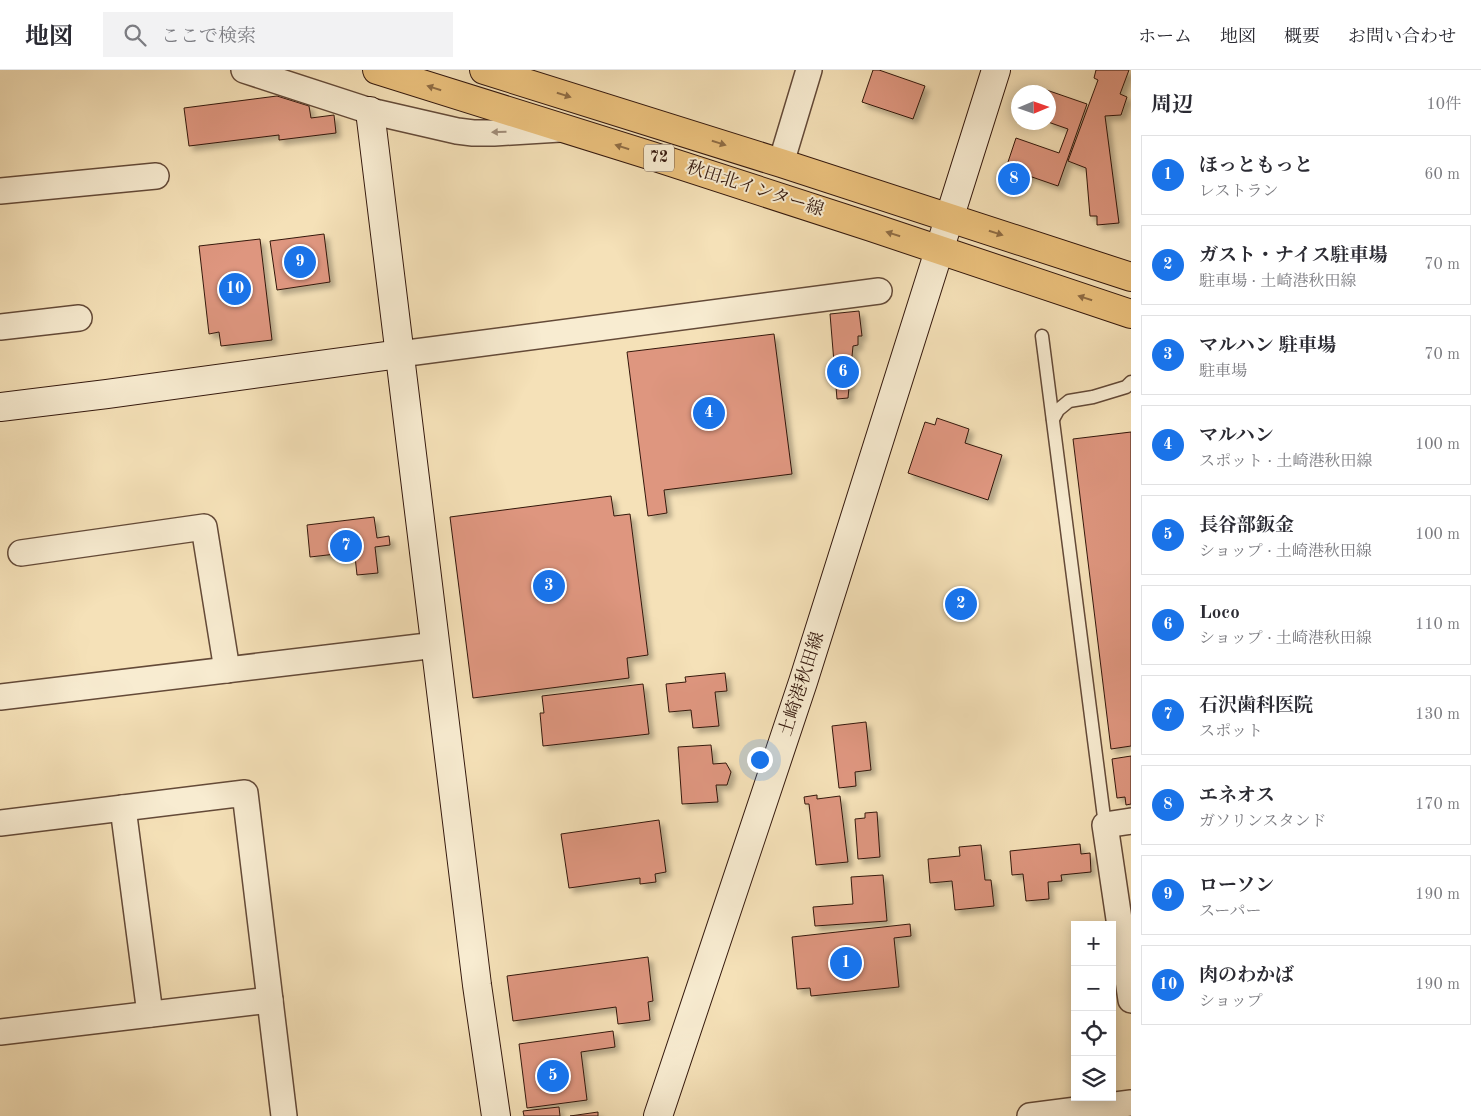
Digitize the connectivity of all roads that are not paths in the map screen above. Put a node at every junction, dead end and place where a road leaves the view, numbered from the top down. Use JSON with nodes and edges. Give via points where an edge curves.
{"nodes":[{"id":1,"x":244,"y":70,"type":"edge"},
{"id":2,"x":377,"y":70,"type":"edge"},
{"id":3,"x":484,"y":70,"type":"edge"},
{"id":4,"x":809,"y":70,"type":"edge"},
{"id":5,"x":996,"y":70,"type":"edge"},
{"id":6,"x":519,"y":76,"type":"edge"},
{"id":7,"x":472,"y":100,"type":"junction"},
{"id":8,"x":370,"y":111,"type":"junction"},
{"id":9,"x":565,"y":129,"type":"junction"},
{"id":10,"x":457,"y":131,"type":"junction"},
{"id":11,"x":781,"y":162,"type":"junction"},
{"id":12,"x":156,"y":176,"type":"dead end"},
{"id":13,"x":0,"y":191,"type":"edge"},
{"id":14,"x":949,"y":218,"type":"junction"},
{"id":15,"x":940,"y":250,"type":"junction"},
{"id":16,"x":1131,"y":277,"type":"edge"},
{"id":17,"x":879,"y":291,"type":"dead end"},
{"id":18,"x":1131,"y":314,"type":"edge"},
{"id":19,"x":79,"y":318,"type":"dead end"},
{"id":20,"x":0,"y":327,"type":"edge"},
{"id":21,"x":1042,"y":336,"type":"dead end"},
{"id":22,"x":400,"y":354,"type":"junction"},
{"id":23,"x":1131,"y":382,"type":"edge"},
{"id":24,"x":0,"y":406,"type":"edge"},
{"id":25,"x":1053,"y":419,"type":"junction"},
{"id":26,"x":21,"y":553,"type":"dead end"},
{"id":27,"x":436,"y":645,"type":"junction"},
{"id":28,"x":227,"y":670,"type":"junction"},
{"id":29,"x":0,"y":697,"type":"edge"},
{"id":30,"x":123,"y":808,"type":"junction"},
{"id":31,"x":1131,"y":821,"type":"edge"},
{"id":32,"x":0,"y":823,"type":"edge"},
{"id":33,"x":1105,"y":825,"type":"junction"},
{"id":34,"x":270,"y":1000,"type":"junction"},
{"id":35,"x":1131,"y":1000,"type":"edge"},
{"id":36,"x":150,"y":1014,"type":"junction"},
{"id":37,"x":0,"y":1032,"type":"edge"},
{"id":38,"x":1131,"y":1102,"type":"edge"},
{"id":39,"x":284,"y":1116,"type":"edge"},
{"id":40,"x":496,"y":1116,"type":"edge"},
{"id":41,"x":658,"y":1116,"type":"edge"},
{"id":42,"x":1030,"y":1116,"type":"edge"}],
"edges":[{"from":1,"to":8,"type":"street"},
{"from":7,"to":2,"type":"main road","name":"秋田北インター線","number":"72","one_way":true},
{"from":3,"to":6,"type":"main road","name":"秋田北インター線","number":"72"},
{"from":4,"to":11,"type":"street"},
{"from":5,"to":14,"type":"street","name":"土崎港秋田線"},
{"from":6,"to":11,"type":"main road","name":"秋田北インター線","number":"72","one_way":true},
{"from":7,"to":9,"type":"main road","name":"秋田北インター線","number":"72"},
{"from":7,"to":10,"type":"street"},
{"from":8,"to":10,"type":"street"},
{"from":8,"to":22,"type":"street"},
{"from":9,"to":10,"type":"street","one_way":true},
{"from":15,"to":9,"type":"main road","name":"秋田北インター線","number":"72","one_way":true},
{"from":11,"to":14,"type":"main road","name":"秋田北インター線","number":"72"},
{"from":12,"to":13,"type":"street"},
{"from":14,"to":15,"type":"street","name":"土崎港秋田線"},
{"from":14,"to":16,"type":"main road","name":"秋田北インター線","number":"72","one_way":true},
{"from":18,"to":15,"type":"main road","name":"秋田北インター線","number":"72","one_way":true},
{"from":15,"to":41,"type":"street","name":"土崎港秋田線","via":[[803,682]]},
{"from":17,"to":22,"type":"street"},
{"from":19,"to":20,"type":"street"},
{"from":21,"to":25,"type":"lane"},
{"from":22,"to":24,"type":"street"},
{"from":22,"to":27,"type":"street"},
{"from":23,"to":25,"type":"lane","via":[[1126,387],[1069,401]]},
{"from":25,"to":33,"type":"lane"},
{"from":26,"to":28,"type":"street","via":[[204,527]]},
{"from":27,"to":28,"type":"street"},
{"from":27,"to":40,"type":"street"},
{"from":28,"to":29,"type":"street"},
{"from":30,"to":32,"type":"street"},
{"from":30,"to":34,"type":"street","via":[[245,793]]},
{"from":30,"to":36,"type":"street"},
{"from":31,"to":33,"type":"street"},
{"from":33,"to":35,"type":"street"},
{"from":34,"to":36,"type":"street"},
{"from":34,"to":39,"type":"street"},
{"from":36,"to":37,"type":"street"},
{"from":38,"to":42,"type":"street"}]}
